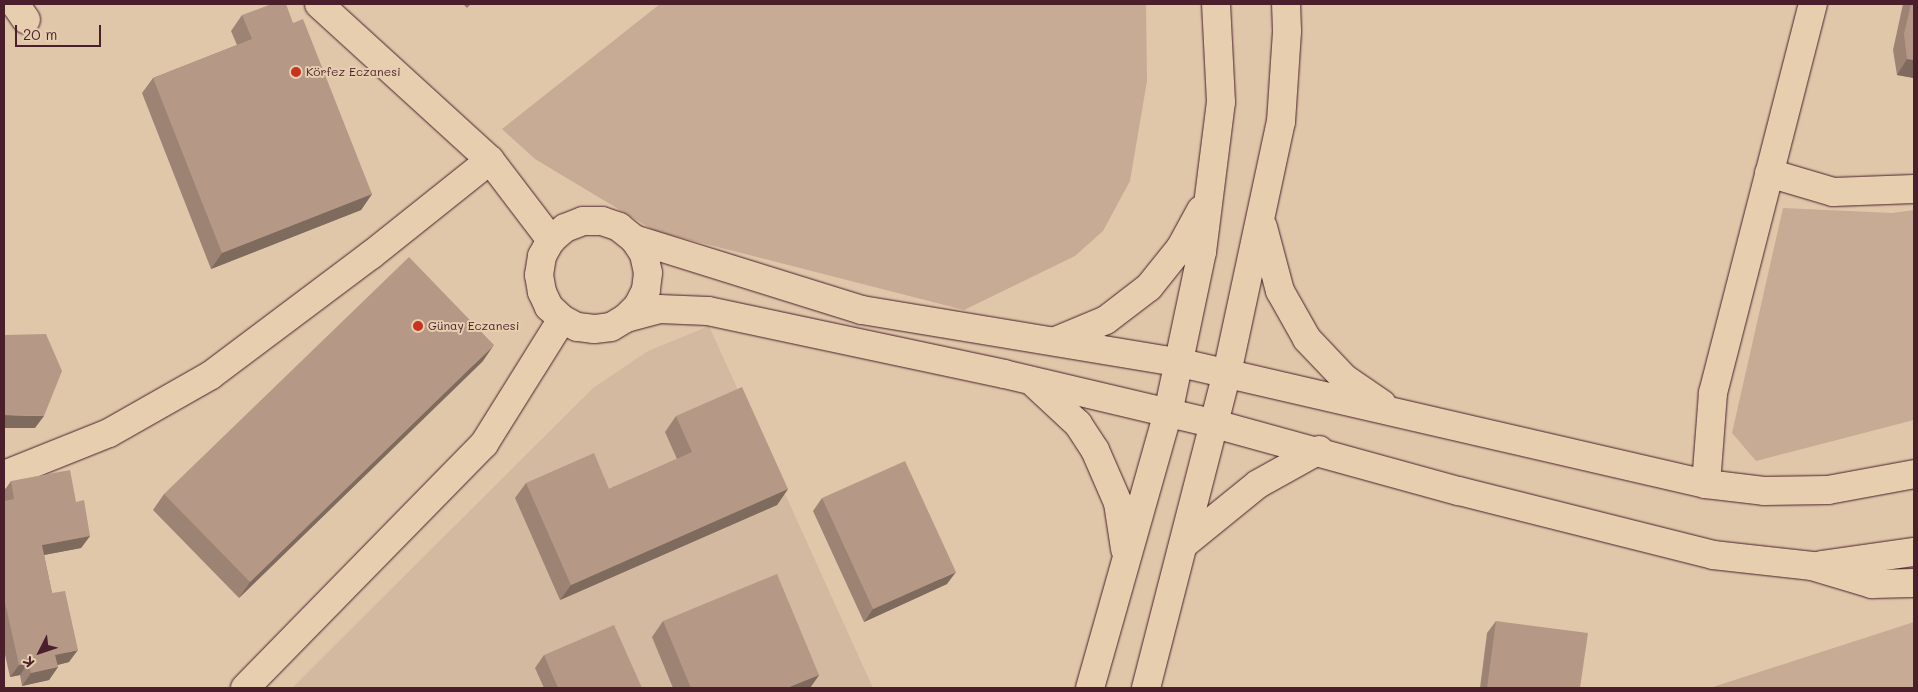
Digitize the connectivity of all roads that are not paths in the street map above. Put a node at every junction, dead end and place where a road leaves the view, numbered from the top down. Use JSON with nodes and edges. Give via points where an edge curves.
{"nodes":[{"id":1,"x":319,"y":4,"type":"edge"},
{"id":2,"x":1216,"y":4,"type":"edge"},
{"id":3,"x":1286,"y":4,"type":"edge"},
{"id":4,"x":1813,"y":4,"type":"edge"},
{"id":5,"x":490,"y":160,"type":"junction"},
{"id":6,"x":1769,"y":173,"type":"junction"},
{"id":7,"x":1212,"y":176,"type":"junction"},
{"id":8,"x":1914,"y":189,"type":"edge"},
{"id":9,"x":1261,"y":211,"type":"junction"},
{"id":10,"x":634,"y":239,"type":"junction"},
{"id":11,"x":551,"y":240,"type":"junction"},
{"id":12,"x":626,"y":318,"type":"junction"},
{"id":13,"x":562,"y":319,"type":"junction"},
{"id":14,"x":1056,"y":341,"type":"junction"},
{"id":15,"x":1181,"y":362,"type":"junction"},
{"id":16,"x":1227,"y":373,"type":"junction"},
{"id":17,"x":1032,"y":381,"type":"junction"},
{"id":18,"x":1168,"y":413,"type":"junction"},
{"id":19,"x":1413,"y":418,"type":"junction"},
{"id":20,"x":1215,"y":424,"type":"junction"},
{"id":21,"x":1319,"y":450,"type":"junction"},
{"id":22,"x":1914,"y":474,"type":"edge"},
{"id":23,"x":4,"y":476,"type":"edge"},
{"id":24,"x":1706,"y":484,"type":"junction"},
{"id":25,"x":1184,"y":544,"type":"junction"},
{"id":26,"x":1914,"y":552,"type":"edge"},
{"id":27,"x":1126,"y":562,"type":"junction"},
{"id":28,"x":1812,"y":566,"type":"junction"},
{"id":29,"x":1914,"y":583,"type":"edge"},
{"id":30,"x":245,"y":688,"type":"edge"},
{"id":31,"x":1090,"y":688,"type":"edge"},
{"id":32,"x":1146,"y":688,"type":"edge"}],
"edges":[{"from":1,"to":5,"type":"street"},
{"from":2,"to":7,"type":"street","via":[[1221,102]]},
{"from":3,"to":9,"type":"street","via":[[1281,122]]},
{"from":4,"to":6,"type":"street"},
{"from":5,"to":11,"type":"street"},
{"from":5,"to":23,"type":"street","via":[[371,255],[211,375],[109,434]]},
{"from":6,"to":8,"type":"street","via":[[1833,192]]},
{"from":6,"to":24,"type":"street","via":[[1713,393]]},
{"from":7,"to":14,"type":"street","via":[[1195,225],[1149,287],[1106,320]]},
{"from":7,"to":15,"type":"street","via":[[1202,252]]},
{"from":9,"to":16,"type":"street"},
{"from":9,"to":19,"type":"street","via":[[1264,238],[1280,291],[1307,339],[1359,388]]},
{"from":10,"to":11,"type":"street","via":[[619,227],[602,221],[583,221],[565,228]]},
{"from":10,"to":12,"type":"street","via":[[644,254],[648,273],[642,298]]},
{"from":10,"to":14,"type":"street","via":[[862,310]]},
{"from":11,"to":13,"type":"street","via":[[542,256],[539,275],[549,307]]},
{"from":12,"to":13,"type":"street","via":[[611,326],[594,329],[577,327]]},
{"from":12,"to":17,"type":"street","via":[[659,309],[708,311]]},
{"from":13,"to":30,"type":"street","via":[[484,444]]},
{"from":14,"to":15,"type":"street"},
{"from":15,"to":16,"type":"street"},
{"from":15,"to":18,"type":"street"},
{"from":16,"to":19,"type":"street"},
{"from":16,"to":20,"type":"street"},
{"from":17,"to":18,"type":"street"},
{"from":17,"to":27,"type":"street","via":[[1067,412],[1095,450],[1118,503]]},
{"from":18,"to":20,"type":"street"},
{"from":18,"to":27,"type":"street"},
{"from":19,"to":24,"type":"street"},
{"from":20,"to":21,"type":"street"},
{"from":20,"to":25,"type":"street"},
{"from":21,"to":25,"type":"street","via":[[1252,489]]},
{"from":21,"to":28,"type":"street","via":[[1459,491],[1713,555]]},
{"from":22,"to":24,"type":"street","via":[[1828,490],[1764,491]]},
{"from":25,"to":32,"type":"street"},
{"from":26,"to":28,"type":"street"},
{"from":27,"to":31,"type":"street"},
{"from":28,"to":29,"type":"street","via":[[1872,584]]}]}
